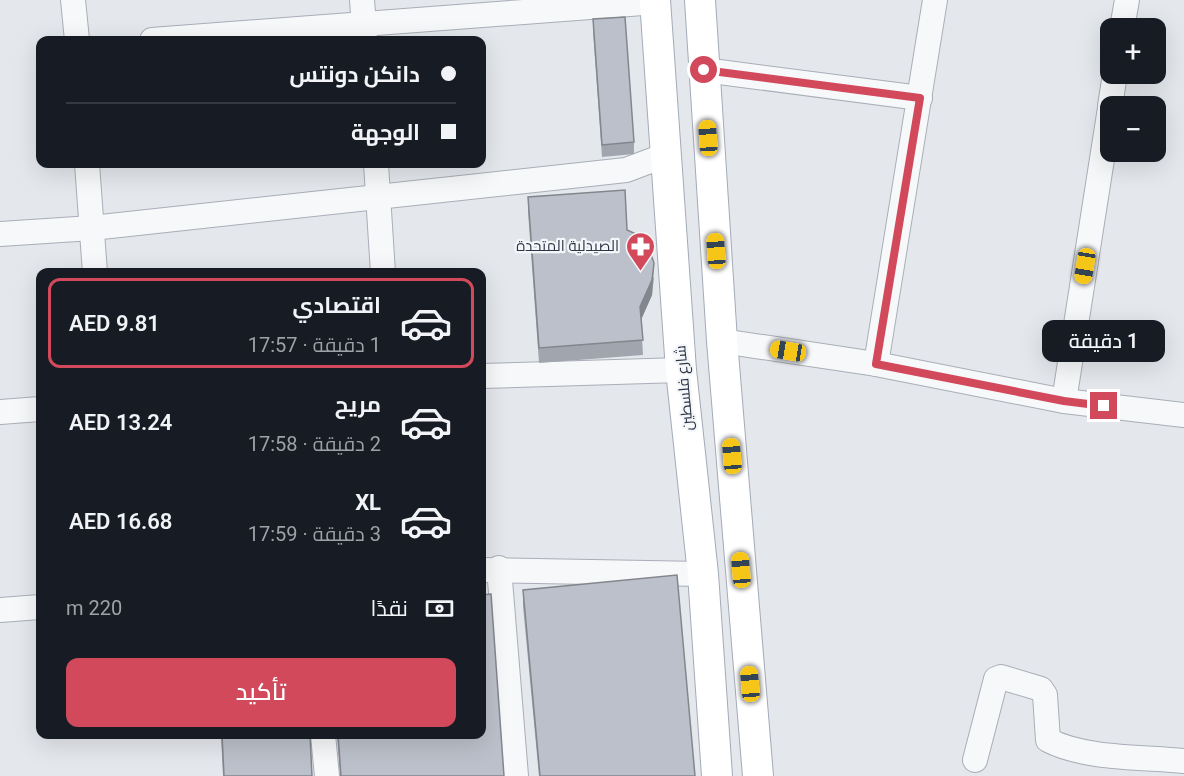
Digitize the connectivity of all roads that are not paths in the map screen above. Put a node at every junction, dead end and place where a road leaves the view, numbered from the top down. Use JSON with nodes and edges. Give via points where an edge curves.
{"nodes":[{"id":1,"x":73,"y":0,"type":"edge"},
{"id":2,"x":362,"y":0,"type":"edge"},
{"id":3,"x":700,"y":0,"type":"edge"},
{"id":4,"x":935,"y":0,"type":"edge"},
{"id":5,"x":1127,"y":0,"type":"edge"},
{"id":6,"x":656,"y":1,"type":"edge"},
{"id":7,"x":1124,"y":18,"type":"edge"},
{"id":8,"x":365,"y":32,"type":"edge"},
{"id":9,"x":77,"y":36,"type":"edge"},
{"id":10,"x":258,"y":36,"type":"edge"},
{"id":11,"x":704,"y":70,"type":"junction"},
{"id":12,"x":920,"y":98,"type":"junction"},
{"id":13,"x":666,"y":155,"type":"junction"},
{"id":14,"x":1101,"y":162,"type":"edge"},
{"id":15,"x":87,"y":168,"type":"edge"},
{"id":16,"x":376,"y":168,"type":"edge"},
{"id":17,"x":378,"y":197,"type":"junction"},
{"id":18,"x":92,"y":228,"type":"junction"},
{"id":19,"x":0,"y":234,"type":"edge"},
{"id":20,"x":95,"y":268,"type":"edge"},
{"id":21,"x":383,"y":268,"type":"edge"},
{"id":22,"x":722,"y":341,"type":"junction"},
{"id":23,"x":876,"y":364,"type":"junction"},
{"id":24,"x":681,"y":370,"type":"junction"},
{"id":25,"x":486,"y":376,"type":"edge"},
{"id":26,"x":1064,"y":401,"type":"junction"},
{"id":27,"x":36,"y":409,"type":"edge"},
{"id":28,"x":0,"y":412,"type":"edge"},
{"id":29,"x":1184,"y":415,"type":"edge"},
{"id":30,"x":490,"y":569,"type":"edge"},
{"id":31,"x":703,"y":574,"type":"junction"},
{"id":32,"x":36,"y":607,"type":"edge"},
{"id":33,"x":0,"y":610,"type":"edge"},
{"id":34,"x":323,"y":739,"type":"edge"},
{"id":35,"x":975,"y":760,"type":"dead end"},
{"id":36,"x":1184,"y":761,"type":"edge"},
{"id":37,"x":327,"y":776,"type":"edge"},
{"id":38,"x":516,"y":776,"type":"edge"},
{"id":39,"x":717,"y":776,"type":"edge"},
{"id":40,"x":758,"y":776,"type":"edge"}],
"edges":[{"from":1,"to":9,"type":"street"},
{"from":2,"to":8,"type":"street"},
{"from":3,"to":11,"type":"main road"},
{"from":4,"to":12,"type":"street"},
{"from":5,"to":7,"type":"street"},
{"from":6,"to":8,"type":"street"},
{"from":6,"to":13,"type":"main road","name":"شارع فلسطين"},
{"from":8,"to":10,"type":"street"},
{"from":11,"to":12,"type":"street"},
{"from":11,"to":22,"type":"main road"},
{"from":12,"to":23,"type":"street"},
{"from":13,"to":17,"type":"street","via":[[626,170]]},
{"from":13,"to":24,"type":"main road","name":"شارع فلسطين"},
{"from":14,"to":26,"type":"street"},
{"from":15,"to":18,"type":"street"},
{"from":16,"to":17,"type":"street"},
{"from":17,"to":18,"type":"street"},
{"from":17,"to":21,"type":"street"},
{"from":18,"to":19,"type":"street"},
{"from":18,"to":20,"type":"street"},
{"from":22,"to":23,"type":"street"},
{"from":22,"to":40,"type":"main road"},
{"from":23,"to":26,"type":"street"},
{"from":24,"to":25,"type":"street"},
{"from":24,"to":31,"type":"main road","name":"شارع فلسطين"},
{"from":26,"to":29,"type":"street"},
{"from":27,"to":28,"type":"street"},
{"from":30,"to":31,"type":"street"},
{"from":30,"to":38,"type":"street"},
{"from":31,"to":39,"type":"main road","name":"شارع فلسطين"},
{"from":32,"to":33,"type":"street"},
{"from":34,"to":37,"type":"street"},
{"from":35,"to":36,"type":"street","via":[[996,679],[1001,677],[1041,689],[1045,695],[1048,740],[1056,744],[1082,751]]}]}
